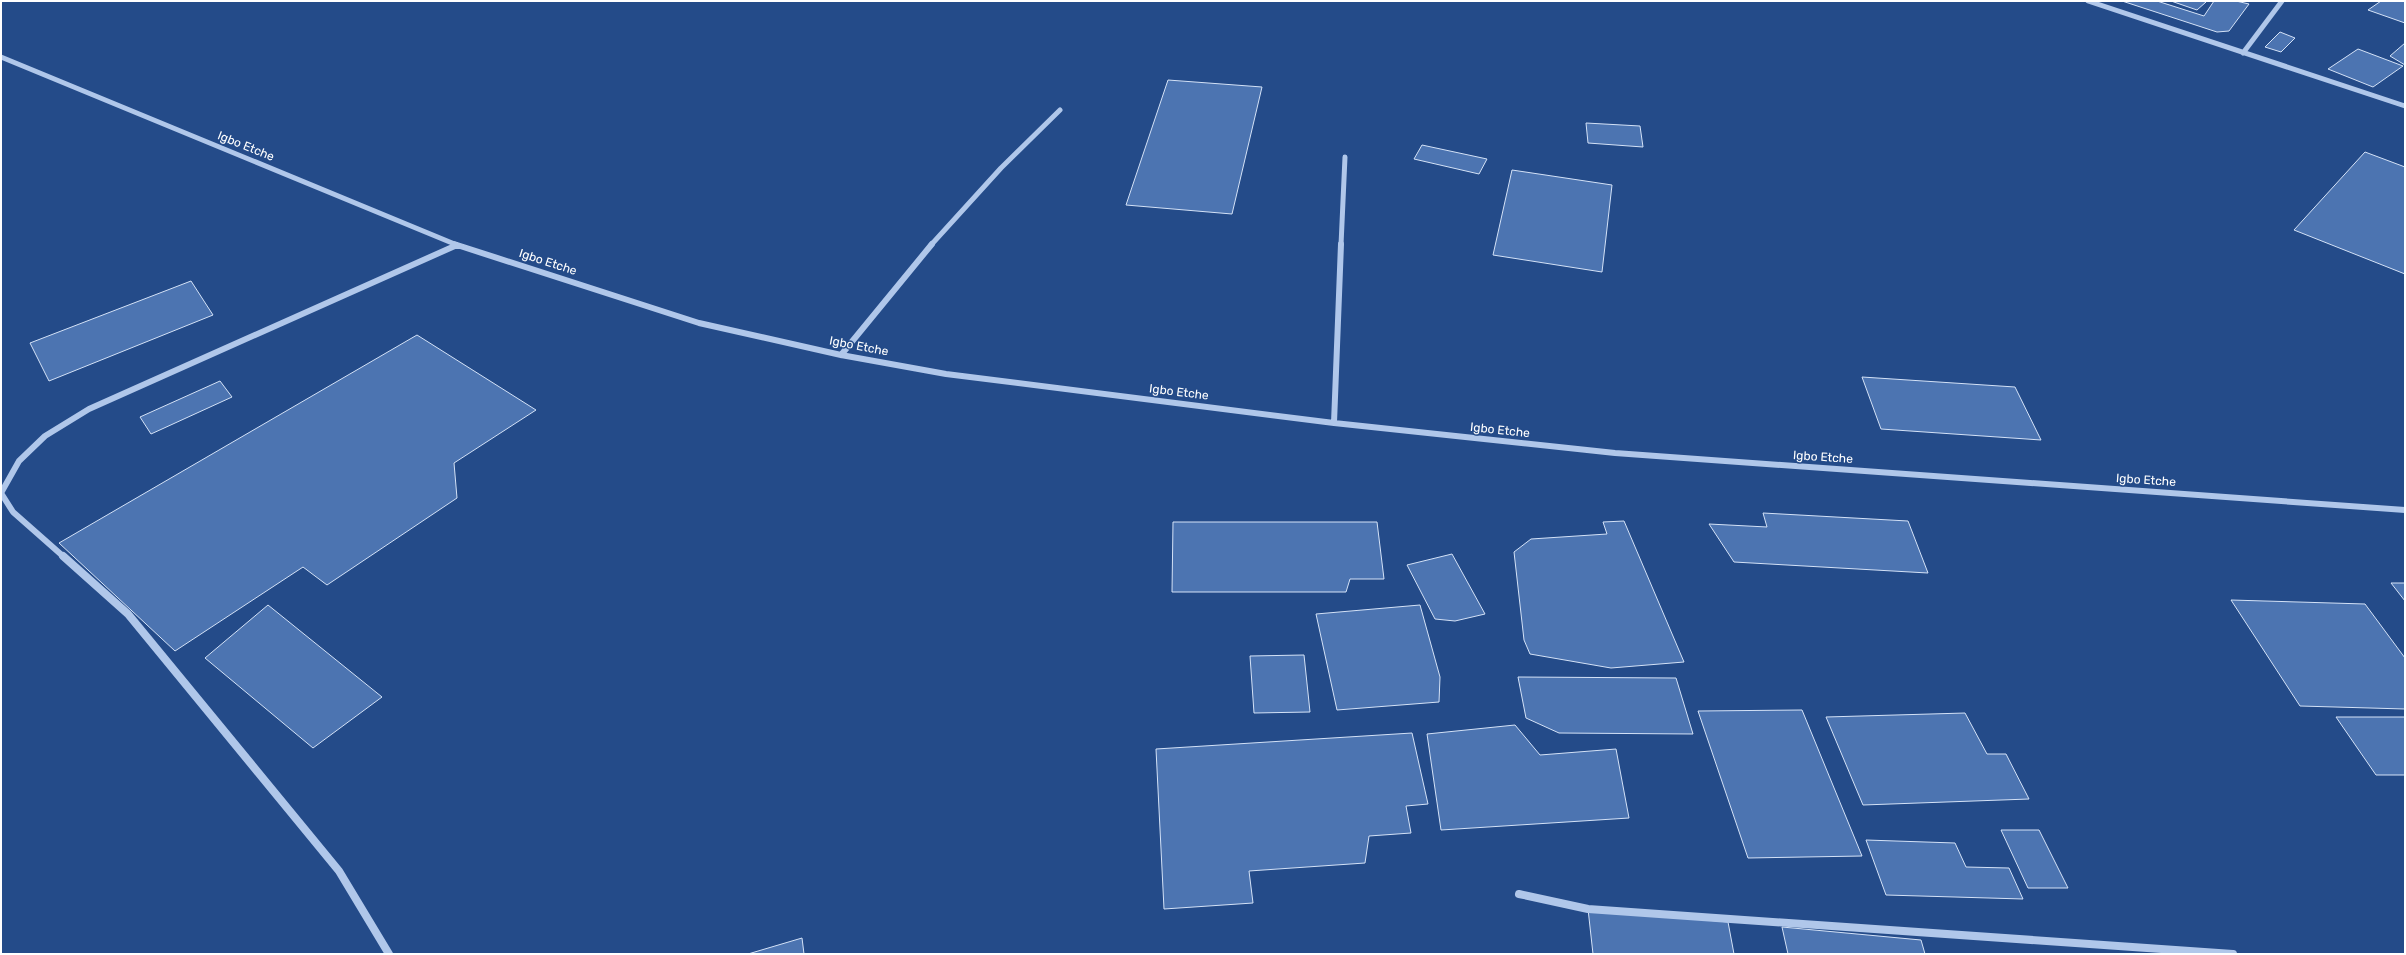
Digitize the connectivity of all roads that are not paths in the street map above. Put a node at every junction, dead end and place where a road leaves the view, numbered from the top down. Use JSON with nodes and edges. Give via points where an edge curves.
{"nodes":[{"id":1,"x":2088,"y":1,"type":"edge"},
{"id":2,"x":2282,"y":1,"type":"edge"},
{"id":3,"x":2243,"y":53,"type":"junction"},
{"id":4,"x":1,"y":57,"type":"edge"},
{"id":5,"x":2405,"y":106,"type":"edge"},
{"id":6,"x":1060,"y":110,"type":"dead end"},
{"id":7,"x":1345,"y":157,"type":"dead end"},
{"id":8,"x":457,"y":245,"type":"junction"},
{"id":9,"x":841,"y":354,"type":"junction"},
{"id":10,"x":1334,"y":423,"type":"junction"},
{"id":11,"x":2405,"y":510,"type":"edge"},
{"id":12,"x":1519,"y":894,"type":"dead end"},
{"id":13,"x":389,"y":954,"type":"edge"},
{"id":14,"x":2232,"y":954,"type":"edge"}],
"edges":[{"from":1,"to":3,"type":"street"},
{"from":2,"to":3,"type":"street"},
{"from":3,"to":5,"type":"street"},
{"from":4,"to":8,"type":"street","name":"Igbo Etche"},
{"from":6,"to":9,"type":"street","via":[[996,170],[924,250]]},
{"from":7,"to":10,"type":"street"},
{"from":8,"to":9,"type":"street","name":"Igbo Etche","via":[[699,323]]},
{"from":8,"to":13,"type":"street","via":[[89,409],[45,436],[19,462],[1,493],[13,512],[128,614],[339,871]]},
{"from":9,"to":10,"type":"street","name":"Igbo Etche","via":[[946,374]]},
{"from":10,"to":11,"type":"street","name":"Igbo Etche","via":[[1615,453]]},
{"from":12,"to":14,"type":"street","via":[[1588,909]]}]}
